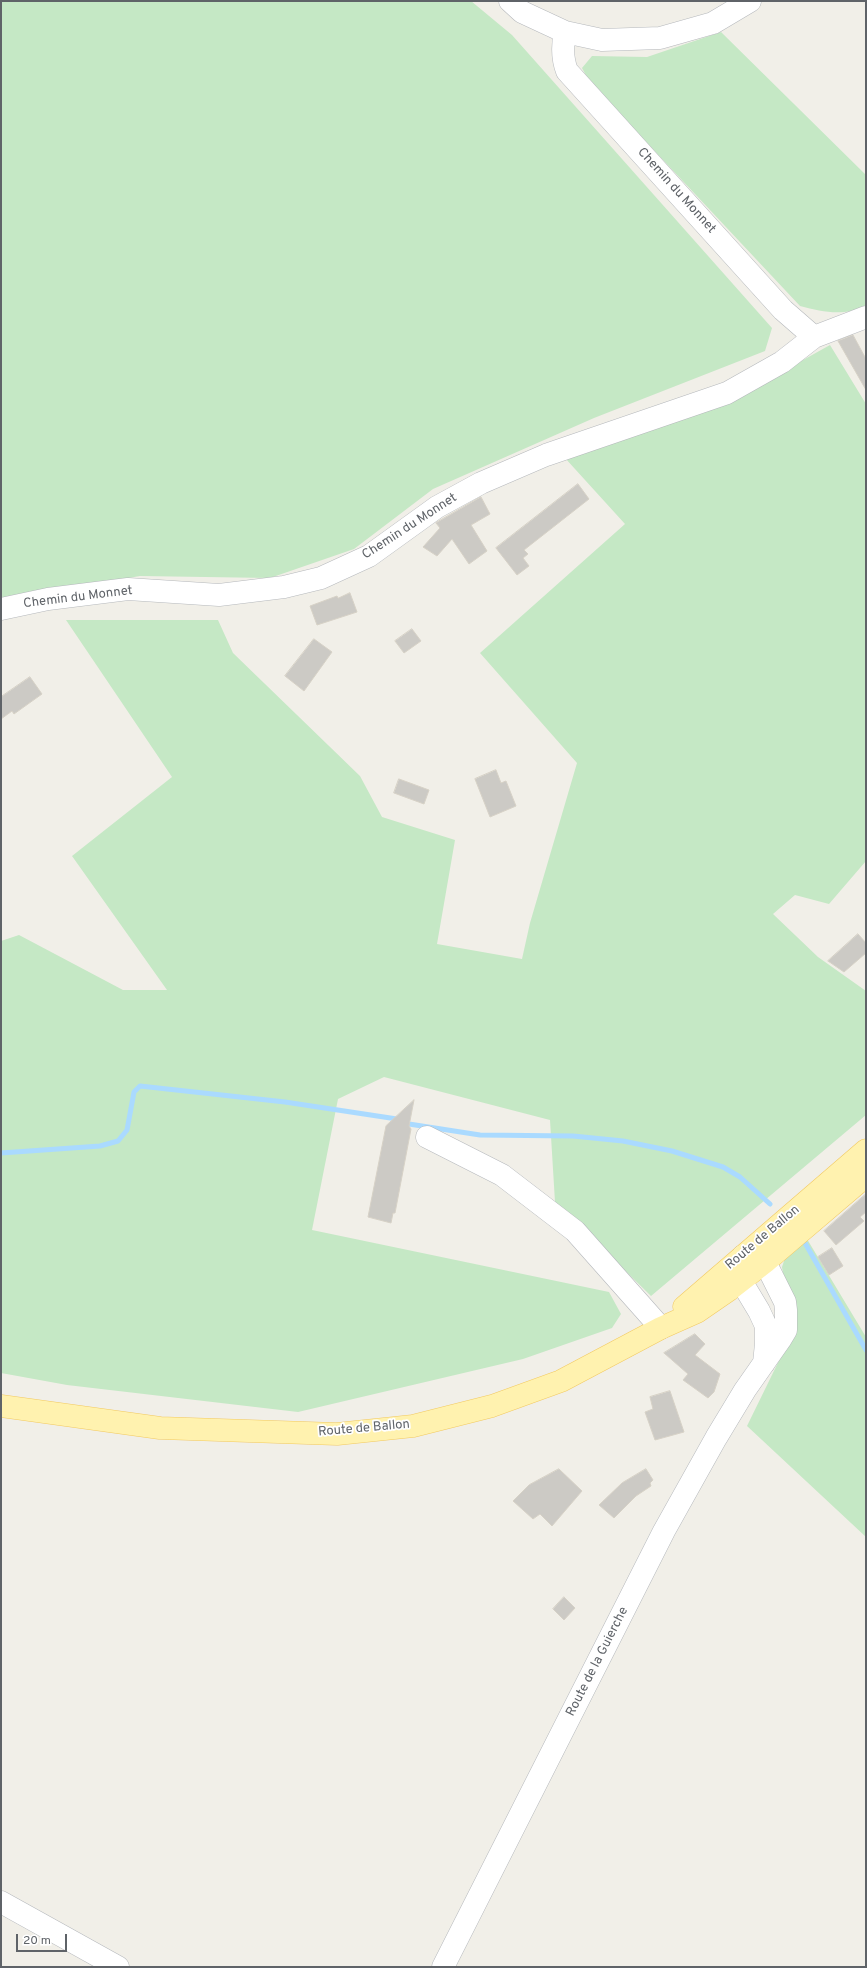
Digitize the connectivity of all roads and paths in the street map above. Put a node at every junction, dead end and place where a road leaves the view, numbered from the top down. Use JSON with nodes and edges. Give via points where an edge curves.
{"nodes":[{"id":1,"x":510,"y":1,"type":"edge"},
{"id":2,"x":750,"y":1,"type":"edge"},
{"id":3,"x":565,"y":32,"type":"junction"},
{"id":4,"x":866,"y":317,"type":"edge"},
{"id":5,"x":814,"y":337,"type":"junction"},
{"id":6,"x":1,"y":609,"type":"edge"},
{"id":7,"x":427,"y":1137,"type":"dead end"},
{"id":8,"x":863,"y":1165,"type":"edge"},
{"id":9,"x":743,"y":1256,"type":"junction"},
{"id":10,"x":765,"y":1262,"type":"junction"},
{"id":11,"x":741,"y":1281,"type":"junction"},
{"id":12,"x":661,"y":1328,"type":"junction"},
{"id":13,"x":764,"y":1363,"type":"junction"},
{"id":14,"x":1,"y":1406,"type":"edge"},
{"id":15,"x":1,"y":1902,"type":"edge"},
{"id":16,"x":118,"y":1967,"type":"edge"},
{"id":17,"x":443,"y":1967,"type":"edge"}],
"edges":[{"from":1,"to":3,"type":"street","via":[[522,12]]},
{"from":2,"to":3,"type":"street","via":[[714,23],[660,38],[602,40]]},
{"from":3,"to":5,"type":"street","name":"Chemin du Monnet","via":[[563,60],[567,71],[783,310]]},
{"from":4,"to":5,"type":"street","name":"Chemin du Monnet"},
{"from":5,"to":6,"type":"street","name":"Chemin du Monnet","via":[[782,362],[726,393],[546,455],[481,483],[437,507],[370,556],[321,578],[284,587],[219,595],[128,589],[48,599]]},
{"from":7,"to":12,"type":"street","via":[[502,1175],[575,1231]]},
{"from":8,"to":9,"type":"main road","name":"Route de Ballon"},
{"from":8,"to":10,"type":"main road","name":"Route de Ballon"},
{"from":9,"to":10,"type":"street"},
{"from":9,"to":11,"type":"street"},
{"from":9,"to":12,"type":"main road","name":"Route de Ballon"},
{"from":10,"to":11,"type":"main road","name":"Route de Ballon"},
{"from":10,"to":13,"type":"street","name":"Route de la Guierche","via":[[785,1302],[786,1330]]},
{"from":11,"to":12,"type":"main road","name":"Route de Ballon","via":[[697,1312]]},
{"from":11,"to":13,"type":"street","name":"Route de la Guierche","via":[[760,1311],[766,1326]]},
{"from":12,"to":14,"type":"main road","name":"Route de Ballon","via":[[561,1381],[492,1406],[413,1426],[337,1434],[160,1428]]},
{"from":13,"to":17,"type":"street","name":"Route de la Guierche","via":[[716,1438],[664,1531]]},
{"from":15,"to":16,"type":"street"}]}
